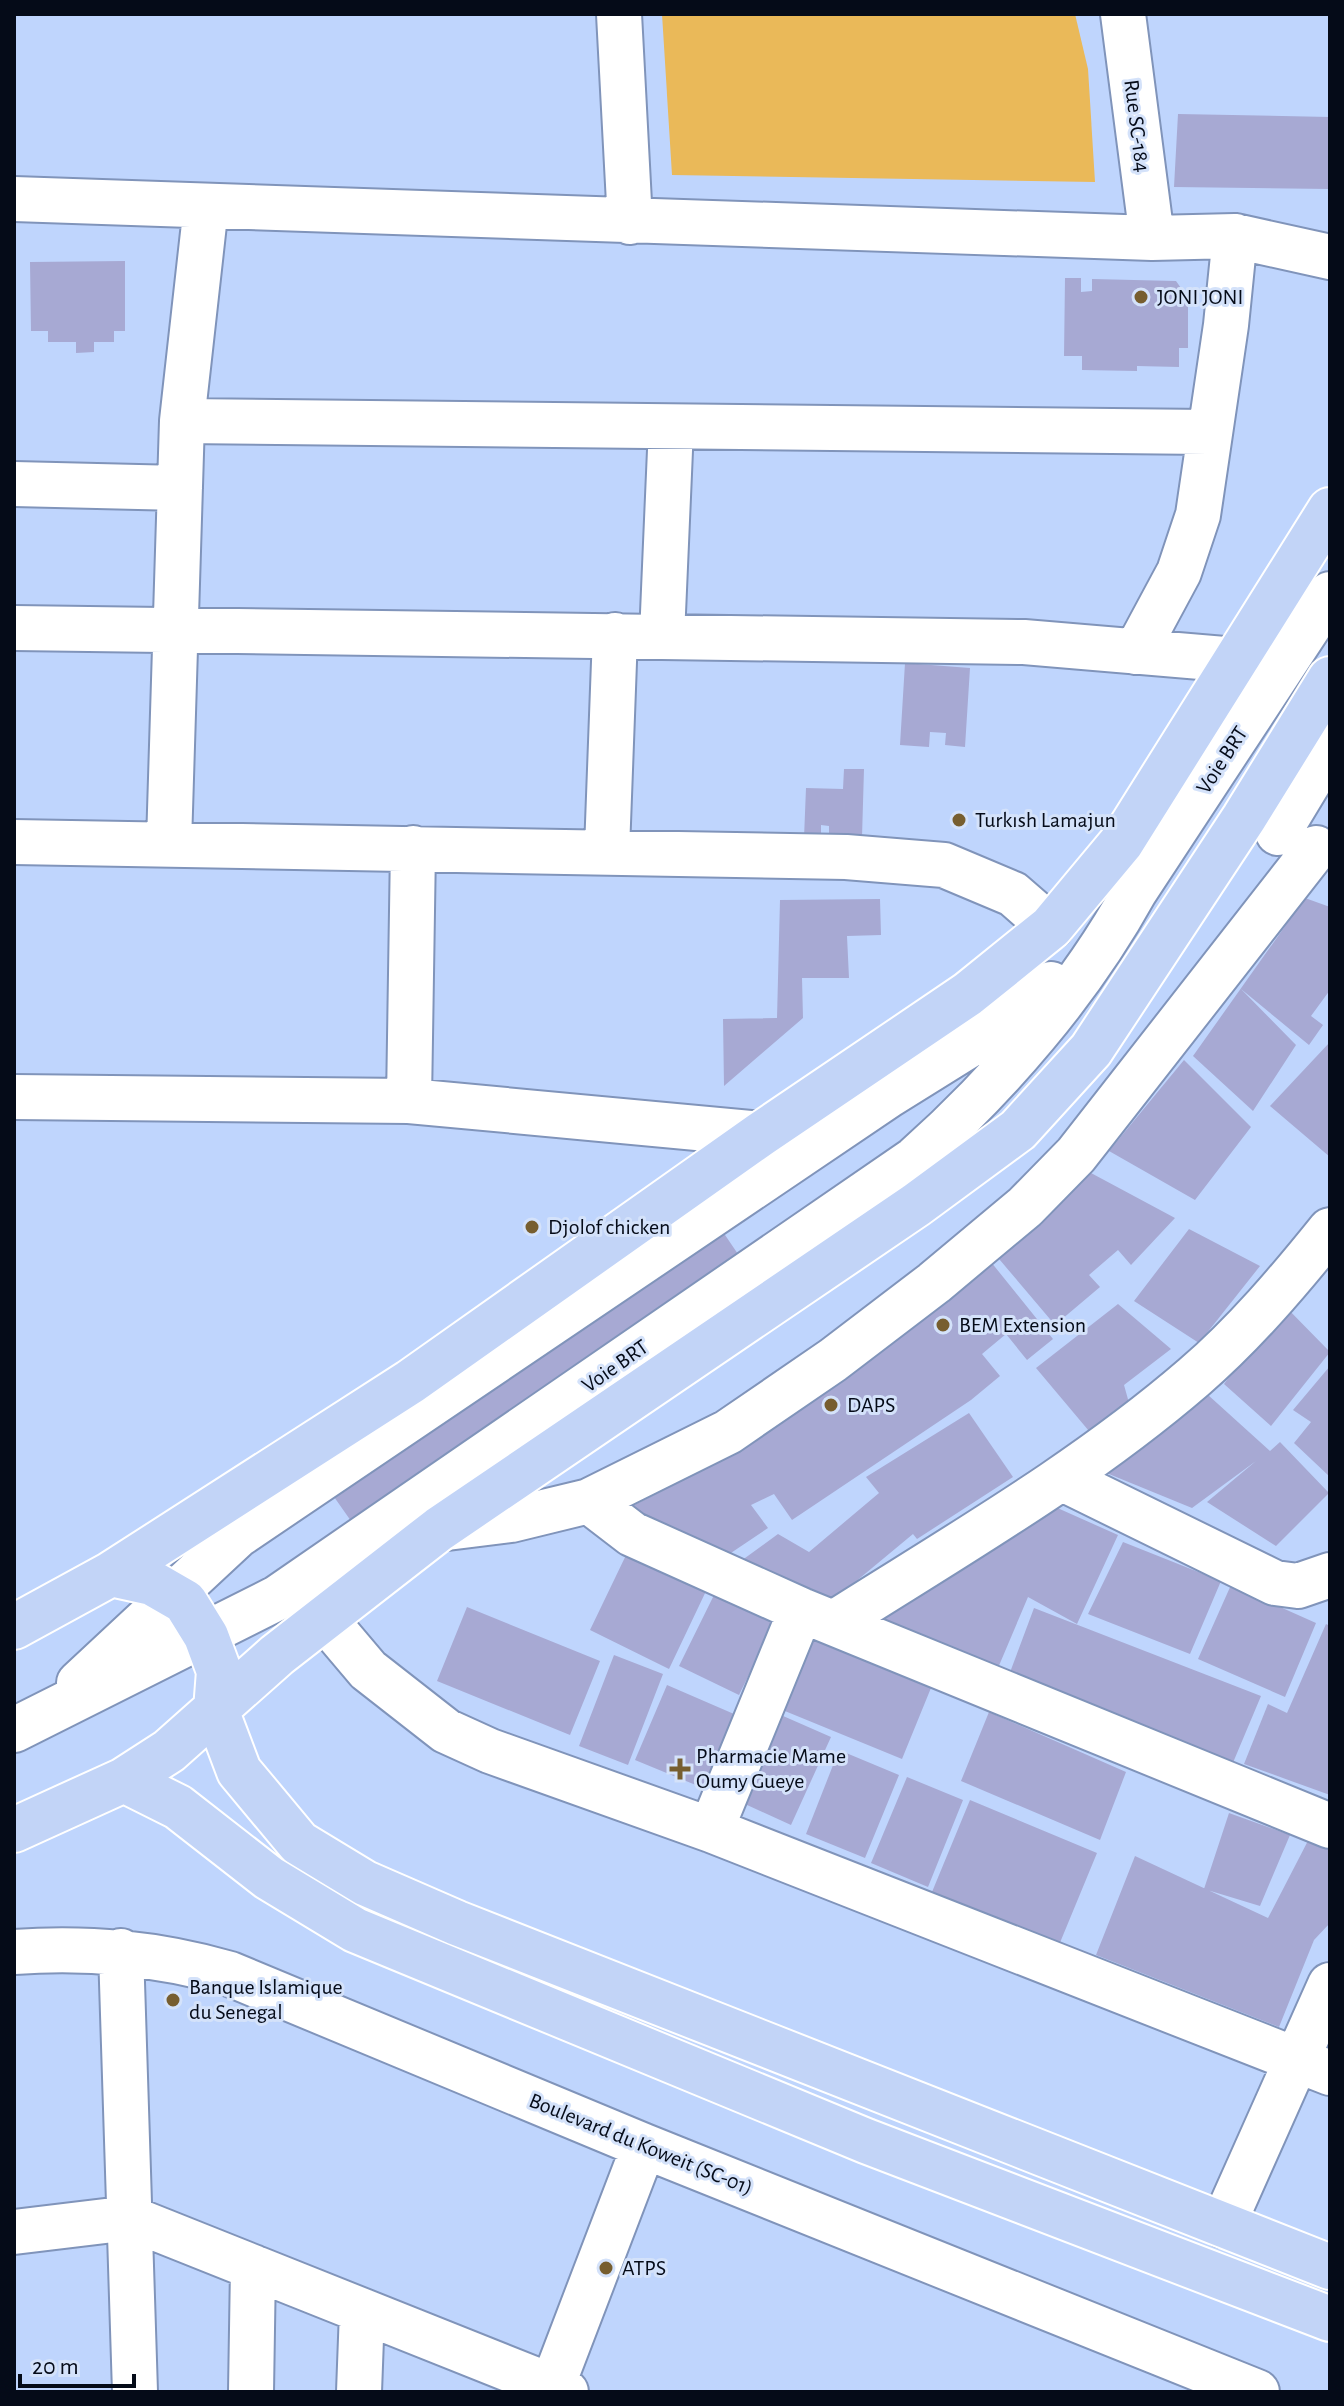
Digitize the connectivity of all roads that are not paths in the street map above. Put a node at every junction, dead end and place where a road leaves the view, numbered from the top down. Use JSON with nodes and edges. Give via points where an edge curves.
{"nodes":[{"id":1,"x":619,"y":14,"type":"edge"},
{"id":2,"x":1123,"y":14,"type":"edge"},
{"id":3,"x":14,"y":199,"type":"edge"},
{"id":4,"x":206,"y":206,"type":"junction"},
{"id":5,"x":630,"y":222,"type":"junction"},
{"id":6,"x":1235,"y":236,"type":"junction"},
{"id":7,"x":1152,"y":238,"type":"junction"},
{"id":8,"x":1330,"y":257,"type":"edge"},
{"id":9,"x":182,"y":421,"type":"junction"},
{"id":10,"x":671,"y":427,"type":"junction"},
{"id":11,"x":1208,"y":432,"type":"junction"},
{"id":12,"x":14,"y":484,"type":"edge"},
{"id":13,"x":180,"y":488,"type":"junction"},
{"id":14,"x":1330,"y":510,"type":"edge"},
{"id":15,"x":1330,"y":594,"type":"edge"},
{"id":16,"x":14,"y":628,"type":"edge"},
{"id":17,"x":173,"y":628,"type":"junction"},
{"id":18,"x":615,"y":635,"type":"junction"},
{"id":19,"x":662,"y":636,"type":"junction"},
{"id":20,"x":1136,"y":652,"type":"junction"},
{"id":21,"x":1236,"y":660,"type":"junction"},
{"id":22,"x":1330,"y":679,"type":"edge"},
{"id":23,"x":1330,"y":747,"type":"edge"},
{"id":24,"x":1292,"y":838,"type":"edge"},
{"id":25,"x":14,"y":842,"type":"edge"},
{"id":26,"x":169,"y":843,"type":"junction"},
{"id":27,"x":413,"y":848,"type":"junction"},
{"id":28,"x":607,"y":850,"type":"junction"},
{"id":29,"x":1115,"y":926,"type":"junction"},
{"id":30,"x":1051,"y":927,"type":"junction"},
{"id":31,"x":14,"y":1097,"type":"edge"},
{"id":32,"x":409,"y":1101,"type":"junction"},
{"id":33,"x":761,"y":1134,"type":"junction"},
{"id":34,"x":1330,"y":1230,"type":"edge"},
{"id":35,"x":1063,"y":1479,"type":"junction"},
{"id":36,"x":589,"y":1501,"type":"junction"},
{"id":37,"x":439,"y":1529,"type":"junction"},
{"id":38,"x":111,"y":1574,"type":"junction"},
{"id":39,"x":1330,"y":1575,"type":"edge"},
{"id":40,"x":174,"y":1596,"type":"junction"},
{"id":41,"x":817,"y":1616,"type":"junction"},
{"id":42,"x":324,"y":1618,"type":"junction"},
{"id":43,"x":14,"y":1627,"type":"edge"},
{"id":44,"x":206,"y":1636,"type":"junction"},
{"id":45,"x":216,"y":1710,"type":"junction"},
{"id":46,"x":28,"y":1723,"type":"edge"},
{"id":47,"x":124,"y":1780,"type":"junction"},
{"id":48,"x":1330,"y":1826,"type":"edge"},
{"id":49,"x":14,"y":1830,"type":"edge"},
{"id":50,"x":711,"y":1830,"type":"junction"},
{"id":51,"x":121,"y":1951,"type":"junction"},
{"id":52,"x":14,"y":1952,"type":"edge"},
{"id":53,"x":1330,"y":1985,"type":"edge"},
{"id":54,"x":1314,"y":2067,"type":"edge"},
{"id":55,"x":644,"y":2146,"type":"junction"},
{"id":56,"x":130,"y":2218,"type":"junction"},
{"id":57,"x":1223,"y":2225,"type":"junction"},
{"id":58,"x":14,"y":2232,"type":"edge"},
{"id":59,"x":253,"y":2267,"type":"junction"},
{"id":60,"x":1330,"y":2267,"type":"edge"},
{"id":61,"x":362,"y":2311,"type":"junction"},
{"id":62,"x":1330,"y":2319,"type":"edge"},
{"id":63,"x":1191,"y":2379,"type":"edge"},
{"id":64,"x":555,"y":2390,"type":"edge"},
{"id":65,"x":135,"y":2392,"type":"edge"},
{"id":66,"x":251,"y":2392,"type":"edge"},
{"id":67,"x":359,"y":2392,"type":"edge"},
{"id":68,"x":1257,"y":2392,"type":"edge"}],
"edges":[{"from":1,"to":5,"type":"street"},
{"from":2,"to":7,"type":"street","name":"Rue SC-184"},
{"from":3,"to":4,"type":"street"},
{"from":4,"to":5,"type":"street"},
{"from":4,"to":9,"type":"street"},
{"from":5,"to":7,"type":"street"},
{"from":6,"to":7,"type":"street"},
{"from":6,"to":8,"type":"street"},
{"from":6,"to":11,"type":"street"},
{"from":9,"to":10,"type":"street"},
{"from":9,"to":13,"type":"street"},
{"from":10,"to":11,"type":"street"},
{"from":10,"to":19,"type":"street"},
{"from":11,"to":20,"type":"street","via":[[1189,546]]},
{"from":12,"to":13,"type":"street"},
{"from":13,"to":17,"type":"street"},
{"from":14,"to":21,"type":"main road"},
{"from":15,"to":29,"type":"street","name":"Voie BRT"},
{"from":16,"to":17,"type":"street"},
{"from":17,"to":18,"type":"street"},
{"from":17,"to":26,"type":"street"},
{"from":18,"to":19,"type":"street"},
{"from":18,"to":28,"type":"street"},
{"from":19,"to":20,"type":"street","via":[[1024,642]]},
{"from":20,"to":21,"type":"street"},
{"from":21,"to":30,"type":"main road","via":[[1121,843]]},
{"from":22,"to":24,"type":"main road"},
{"from":23,"to":24,"type":"street"},
{"from":24,"to":36,"type":"street","via":[[1076,1155],[1025,1207],[833,1360],[728,1432]]},
{"from":24,"to":37,"type":"main road","via":[[1018,1130]]},
{"from":25,"to":26,"type":"street"},
{"from":26,"to":27,"type":"street"},
{"from":27,"to":28,"type":"street"},
{"from":27,"to":32,"type":"street"},
{"from":28,"to":30,"type":"street","via":[[944,865],[1013,894]]},
{"from":29,"to":40,"type":"street","name":"Voie BRT","via":[[1032,1001],[990,1031],[238,1535]]},
{"from":29,"to":44,"type":"street","name":"Voie BRT","via":[[977,1104],[915,1159],[432,1494],[277,1598]]},
{"from":30,"to":33,"type":"main road","via":[[968,994]]},
{"from":31,"to":32,"type":"street"},
{"from":32,"to":33,"type":"street"},
{"from":33,"to":38,"type":"main road","via":[[410,1382]]},
{"from":34,"to":35,"type":"street","via":[[1196,1375]]},
{"from":35,"to":39,"type":"street","via":[[1275,1583],[1298,1586]]},
{"from":35,"to":41,"type":"street"},
{"from":36,"to":37,"type":"street","via":[[511,1520]]},
{"from":36,"to":41,"type":"street","via":[[632,1534]]},
{"from":37,"to":42,"type":"main road"},
{"from":38,"to":40,"type":"main road","via":[[152,1583]]},
{"from":38,"to":43,"type":"main road"},
{"from":40,"to":44,"type":"main road","via":[[185,1602]]},
{"from":40,"to":46,"type":"street","name":"Voie BRT"},
{"from":41,"to":48,"type":"street"},
{"from":41,"to":50,"type":"street"},
{"from":42,"to":45,"type":"main road"},
{"from":42,"to":50,"type":"street","via":[[368,1670],[446,1731]]},
{"from":44,"to":45,"type":"main road","via":[[219,1671]]},
{"from":44,"to":46,"type":"street","name":"Voie BRT"},
{"from":45,"to":47,"type":"main road","via":[[169,1751]]},
{"from":45,"to":57,"type":"main road","via":[[239,1771],[264,1804],[299,1843],[365,1883]]},
{"from":47,"to":49,"type":"main road"},
{"from":47,"to":62,"type":"main road","via":[[178,1807],[269,1878],[355,1930],[866,2141]]},
{"from":50,"to":54,"type":"street"},
{"from":51,"to":52,"type":"street","name":"Boulevard du Koweit (SC-01)"},
{"from":51,"to":55,"type":"street","name":"Boulevard du Koweit (SC-01)","via":[[230,1974]]},
{"from":51,"to":56,"type":"street"},
{"from":53,"to":54,"type":"street"},
{"from":54,"to":57,"type":"street"},
{"from":55,"to":63,"type":"street","name":"Boulevard du Koweit (SC-01)"},
{"from":55,"to":64,"type":"street"},
{"from":56,"to":58,"type":"street"},
{"from":56,"to":59,"type":"street"},
{"from":56,"to":65,"type":"street"},
{"from":57,"to":60,"type":"main road"},
{"from":59,"to":61,"type":"street"},
{"from":59,"to":66,"type":"street"},
{"from":61,"to":64,"type":"street"},
{"from":61,"to":67,"type":"street"},
{"from":63,"to":68,"type":"street","name":"Boulevard du Koweit (SC-01)"}]}
